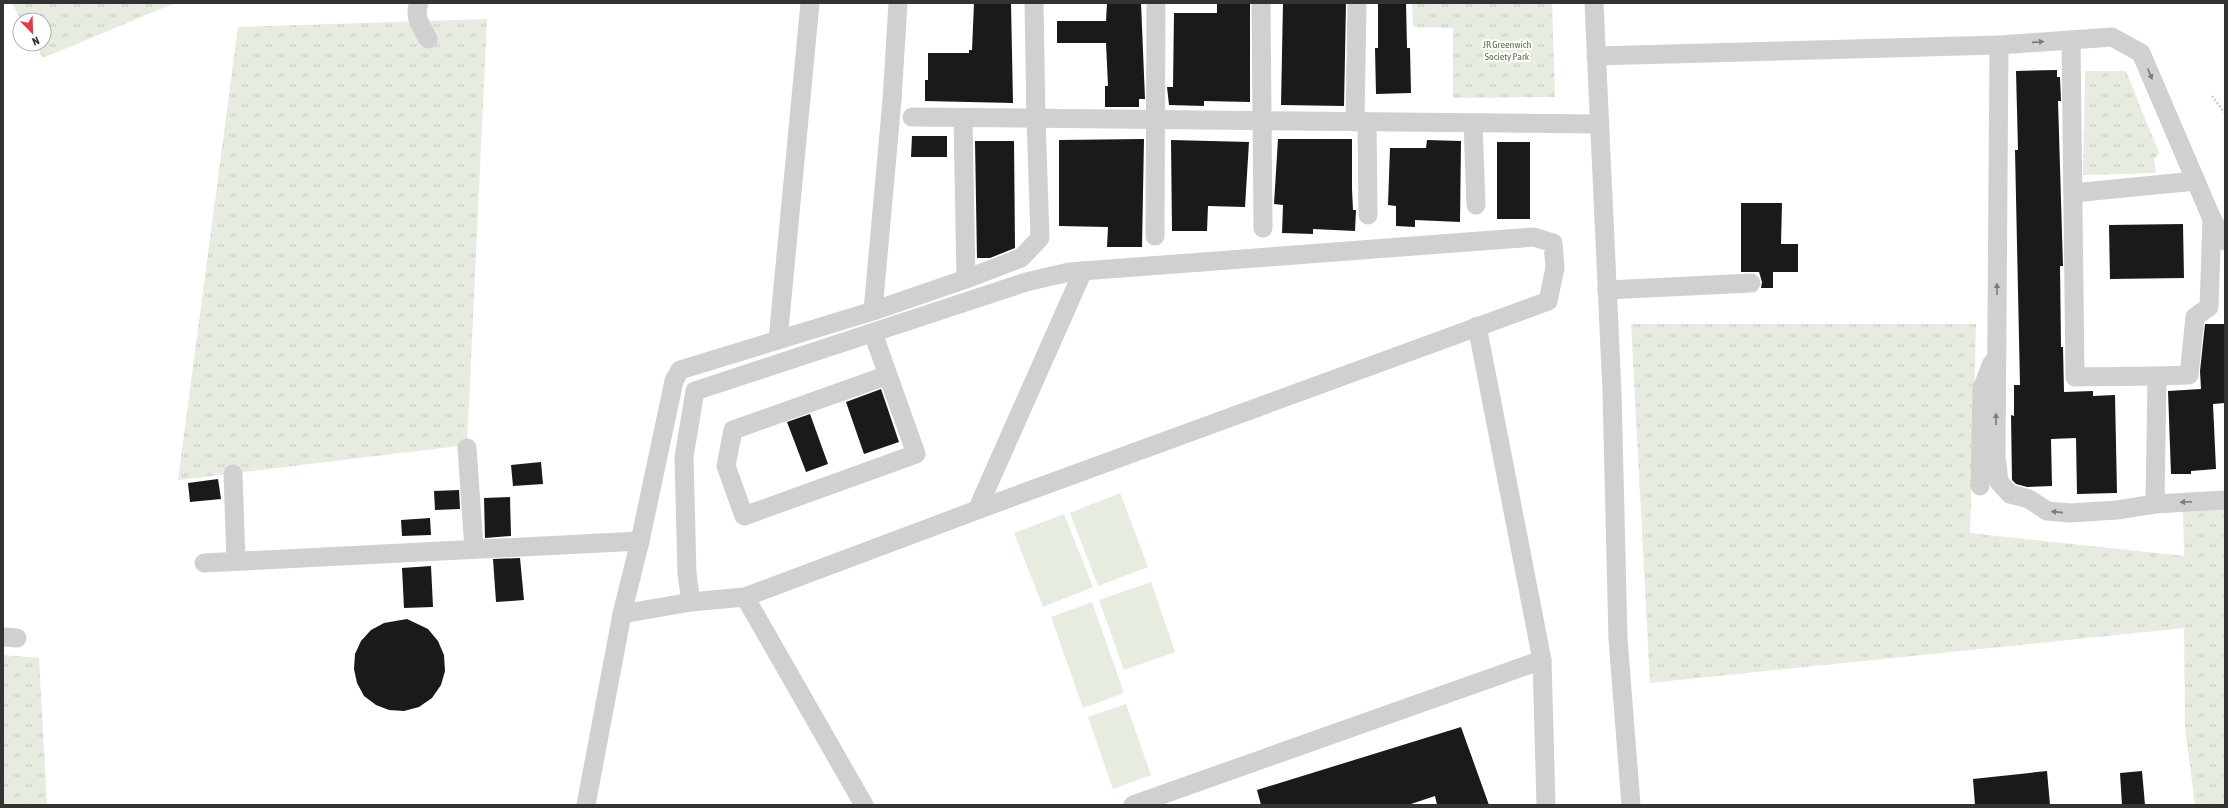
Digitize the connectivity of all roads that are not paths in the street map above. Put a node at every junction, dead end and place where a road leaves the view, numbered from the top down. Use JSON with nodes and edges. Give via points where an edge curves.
{"nodes":[{"id":1,"x":419,"y":3,"type":"edge"},
{"id":2,"x":810,"y":3,"type":"edge"},
{"id":3,"x":898,"y":3,"type":"edge"},
{"id":4,"x":1034,"y":3,"type":"edge"},
{"id":5,"x":1156,"y":3,"type":"edge"},
{"id":6,"x":1261,"y":3,"type":"edge"},
{"id":7,"x":1357,"y":3,"type":"edge"},
{"id":8,"x":1594,"y":3,"type":"edge"},
{"id":9,"x":1604,"y":3,"type":"edge"},
{"id":10,"x":428,"y":39,"type":"dead end"},
{"id":11,"x":2071,"y":40,"type":"junction"},
{"id":12,"x":1999,"y":45,"type":"junction"},
{"id":13,"x":1602,"y":56,"type":"junction"},
{"id":14,"x":912,"y":117,"type":"dead end"},
{"id":15,"x":963,"y":118,"type":"junction"},
{"id":16,"x":1036,"y":118,"type":"junction"},
{"id":17,"x":1156,"y":119,"type":"junction"},
{"id":18,"x":1262,"y":121,"type":"junction"},
{"id":19,"x":1361,"y":122,"type":"junction"},
{"id":20,"x":1473,"y":123,"type":"junction"},
{"id":21,"x":1599,"y":124,"type":"junction"},
{"id":22,"x":2196,"y":181,"type":"junction"},
{"id":23,"x":2073,"y":193,"type":"junction"},
{"id":24,"x":1476,"y":205,"type":"dead end"},
{"id":25,"x":1368,"y":215,"type":"dead end"},
{"id":26,"x":2212,"y":219,"type":"junction"},
{"id":27,"x":1263,"y":228,"type":"dead end"},
{"id":28,"x":1155,"y":236,"type":"dead end"},
{"id":29,"x":2225,"y":241,"type":"edge"},
{"id":30,"x":1083,"y":271,"type":"junction"},
{"id":31,"x":966,"y":279,"type":"junction"},
{"id":32,"x":1751,"y":283,"type":"dead end"},
{"id":33,"x":1607,"y":290,"type":"junction"},
{"id":34,"x":2217,"y":306,"type":"edge"},
{"id":35,"x":874,"y":311,"type":"junction"},
{"id":36,"x":1476,"y":326,"type":"junction"},
{"id":37,"x":873,"y":332,"type":"junction"},
{"id":38,"x":778,"y":340,"type":"junction"},
{"id":39,"x":1997,"y":352,"type":"junction"},
{"id":40,"x":888,"y":375,"type":"junction"},
{"id":41,"x":2157,"y":376,"type":"junction"},
{"id":42,"x":467,"y":448,"type":"dead end"},
{"id":43,"x":233,"y":474,"type":"dead end"},
{"id":44,"x":1980,"y":486,"type":"dead end"},
{"id":45,"x":2225,"y":500,"type":"edge"},
{"id":46,"x":2155,"y":504,"type":"junction"},
{"id":47,"x":977,"y":510,"type":"junction"},
{"id":48,"x":640,"y":541,"type":"junction"},
{"id":49,"x":474,"y":549,"type":"junction"},
{"id":50,"x":236,"y":562,"type":"junction"},
{"id":51,"x":204,"y":564,"type":"dead end"},
{"id":52,"x":745,"y":597,"type":"junction"},
{"id":53,"x":691,"y":602,"type":"junction"},
{"id":54,"x":622,"y":614,"type":"junction"},
{"id":55,"x":1542,"y":660,"type":"junction"},
{"id":56,"x":586,"y":805,"type":"edge"},
{"id":57,"x":864,"y":805,"type":"edge"},
{"id":58,"x":1133,"y":805,"type":"edge"},
{"id":59,"x":1546,"y":805,"type":"edge"},
{"id":60,"x":1631,"y":805,"type":"edge"}],
"edges":[{"from":1,"to":10,"type":"street","via":[[418,24]]},
{"from":2,"to":38,"type":"street"},
{"from":3,"to":35,"type":"street"},
{"from":4,"to":16,"type":"street"},
{"from":5,"to":17,"type":"street"},
{"from":6,"to":18,"type":"street"},
{"from":7,"to":19,"type":"street"},
{"from":8,"to":13,"type":"street"},
{"from":9,"to":13,"type":"street"},
{"from":12,"to":11,"type":"street","one_way":true},
{"from":11,"to":22,"type":"street","one_way":true,"via":[[2112,37],[2141,53]]},
{"from":11,"to":23,"type":"street"},
{"from":12,"to":13,"type":"street"},
{"from":39,"to":12,"type":"street","one_way":true},
{"from":13,"to":21,"type":"street"},
{"from":14,"to":15,"type":"street"},
{"from":15,"to":16,"type":"street"},
{"from":15,"to":31,"type":"street"},
{"from":16,"to":17,"type":"street"},
{"from":16,"to":31,"type":"street","via":[[1040,238],[1021,258]]},
{"from":17,"to":18,"type":"street"},
{"from":17,"to":28,"type":"street"},
{"from":18,"to":19,"type":"street"},
{"from":18,"to":27,"type":"street"},
{"from":19,"to":20,"type":"street"},
{"from":19,"to":25,"type":"street"},
{"from":20,"to":21,"type":"street"},
{"from":20,"to":24,"type":"street"},
{"from":21,"to":33,"type":"street"},
{"from":22,"to":23,"type":"street"},
{"from":22,"to":26,"type":"street"},
{"from":23,"to":41,"type":"street","via":[[2075,377]]},
{"from":26,"to":29,"type":"street"},
{"from":26,"to":34,"type":"street"},
{"from":30,"to":36,"type":"street","via":[[1534,237],[1553,243],[1555,268],[1548,301]]},
{"from":30,"to":37,"type":"street","via":[[1026,282]]},
{"from":30,"to":47,"type":"street"},
{"from":31,"to":35,"type":"street"},
{"from":32,"to":33,"type":"street"},
{"from":33,"to":60,"type":"street","via":[[1618,639]]},
{"from":34,"to":41,"type":"street","via":[[2195,317],[2189,375]]},
{"from":35,"to":38,"type":"street"},
{"from":36,"to":47,"type":"street"},
{"from":36,"to":55,"type":"street"},
{"from":37,"to":40,"type":"street"},
{"from":37,"to":53,"type":"street","via":[[695,391],[684,456],[687,574]]},
{"from":38,"to":48,"type":"street","via":[[680,370],[674,381]]},
{"from":39,"to":44,"type":"street","via":[[1982,389]]},
{"from":46,"to":39,"type":"street","one_way":true,"via":[[2070,513],[2047,511],[2029,499],[2010,494],[1999,482],[1996,456]]},
{"from":40,"to":40,"type":"street","via":[[916,454],[744,516],[726,466],[733,430]]},
{"from":41,"to":46,"type":"street"},
{"from":42,"to":49,"type":"street"},
{"from":43,"to":50,"type":"street"},
{"from":45,"to":46,"type":"street","one_way":true},
{"from":47,"to":52,"type":"street"},
{"from":48,"to":49,"type":"street"},
{"from":48,"to":54,"type":"street"},
{"from":49,"to":50,"type":"street"},
{"from":50,"to":51,"type":"street"},
{"from":52,"to":53,"type":"street"},
{"from":52,"to":57,"type":"street"},
{"from":53,"to":54,"type":"street"},
{"from":54,"to":56,"type":"street"},
{"from":55,"to":58,"type":"street"},
{"from":55,"to":59,"type":"street"}]}
